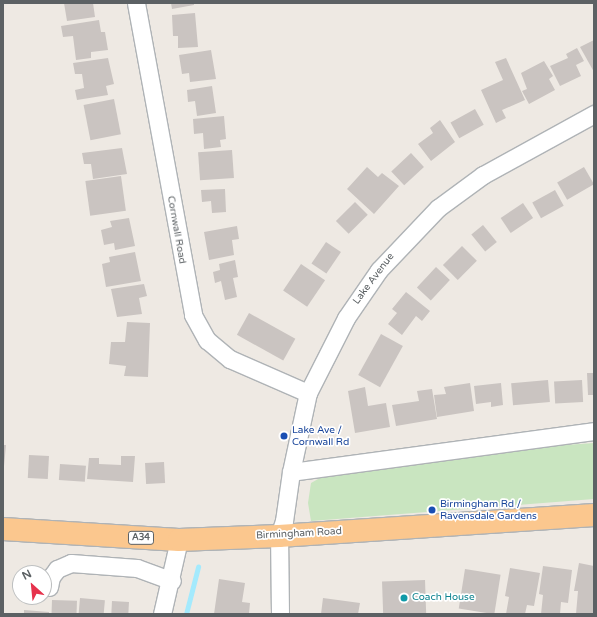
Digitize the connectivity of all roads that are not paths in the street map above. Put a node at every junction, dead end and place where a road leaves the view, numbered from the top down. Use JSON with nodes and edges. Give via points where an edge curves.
{"nodes":[{"id":1,"x":136,"y":3,"type":"edge"},
{"id":2,"x":594,"y":114,"type":"edge"},
{"id":3,"x":308,"y":393,"type":"junction"},
{"id":4,"x":594,"y":431,"type":"edge"},
{"id":5,"x":291,"y":472,"type":"junction"},
{"id":6,"x":594,"y":516,"type":"edge"},
{"id":7,"x":3,"y":529,"type":"edge"},
{"id":8,"x":278,"y":536,"type":"junction"},
{"id":9,"x":179,"y":540,"type":"junction"},
{"id":10,"x":52,"y":575,"type":"edge"},
{"id":11,"x":172,"y":581,"type":"junction"},
{"id":12,"x":162,"y":614,"type":"edge"},
{"id":13,"x":280,"y":614,"type":"edge"}],
"edges":[{"from":1,"to":3,"type":"street","name":"Cornwall Road","via":[[193,315],[207,340],[230,359]]},
{"from":2,"to":3,"type":"street","name":"Lake Avenue","via":[[483,175],[418,227],[362,294],[346,318]]},
{"from":3,"to":5,"type":"street","name":"Lake Avenue"},
{"from":4,"to":5,"type":"street"},
{"from":5,"to":8,"type":"street","name":"Lake Avenue","via":[[284,521]]},
{"from":6,"to":8,"type":"highway","name":"Birmingham Road","number":"A34"},
{"from":7,"to":9,"type":"highway","name":"Birmingham Road","number":"A34"},
{"from":8,"to":9,"type":"highway","name":"Birmingham Road","number":"A34"},
{"from":8,"to":13,"type":"street"},
{"from":9,"to":11,"type":"street"},
{"from":10,"to":11,"type":"street","via":[[57,569],[71,563],[137,568]]},
{"from":11,"to":12,"type":"street"}]}
